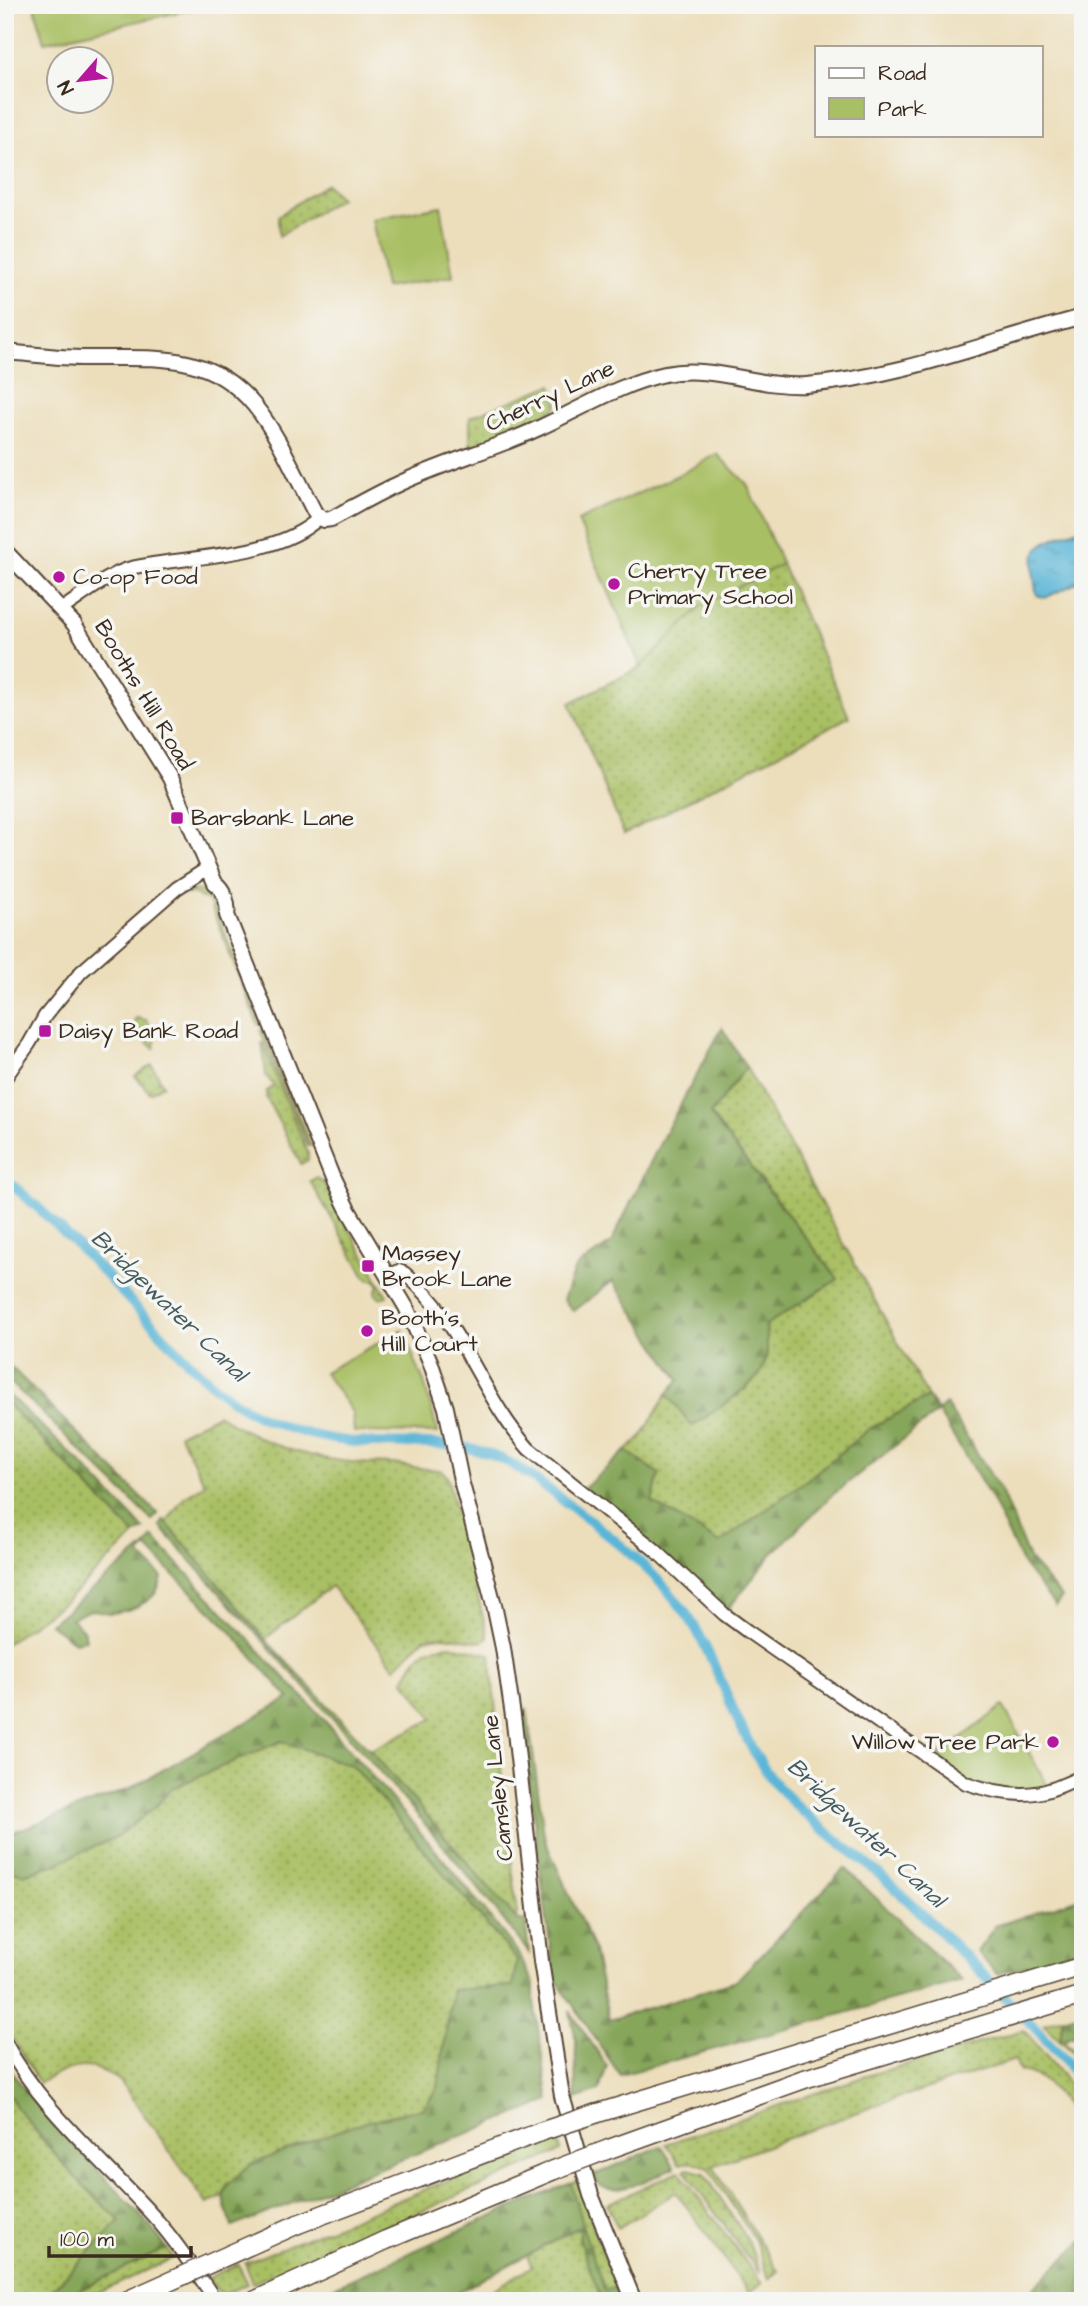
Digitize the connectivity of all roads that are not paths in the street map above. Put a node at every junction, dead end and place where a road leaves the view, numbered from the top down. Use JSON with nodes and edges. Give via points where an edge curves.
{"nodes":[{"id":1,"x":1083,"y":317,"type":"edge"},
{"id":2,"x":5,"y":352,"type":"edge"},
{"id":3,"x":319,"y":517,"type":"junction"},
{"id":4,"x":5,"y":551,"type":"edge"},
{"id":5,"x":62,"y":609,"type":"junction"},
{"id":6,"x":208,"y":868,"type":"junction"},
{"id":7,"x":5,"y":1078,"type":"edge"},
{"id":8,"x":388,"y":1275,"type":"junction"},
{"id":9,"x":1083,"y":1777,"type":"edge"},
{"id":10,"x":1083,"y":1966,"type":"edge"},
{"id":11,"x":1083,"y":1995,"type":"edge"},
{"id":12,"x":5,"y":2042,"type":"edge"},
{"id":13,"x":126,"y":2301,"type":"edge"},
{"id":14,"x":216,"y":2301,"type":"edge"},
{"id":15,"x":254,"y":2301,"type":"edge"},
{"id":16,"x":634,"y":2301,"type":"edge"}],
"edges":[{"from":1,"to":3,"type":"main road","name":"Cherry Lane","via":[[857,380],[766,384],[697,372],[640,381],[397,485],[331,519]]},
{"from":2,"to":3,"type":"main road","via":[[175,359],[215,373],[257,408]]},
{"from":3,"to":5,"type":"street","name":"Cherry Lane","via":[[306,530],[256,548],[130,568]]},
{"from":4,"to":5,"type":"main road","name":"Booths Hill Road"},
{"from":5,"to":6,"type":"main road","name":"Booths Hill Road","via":[[170,778]]},
{"from":6,"to":7,"type":"street","via":[[177,888],[81,972],[45,1016]]},
{"from":6,"to":8,"type":"main road","name":"Booths Hill Road","via":[[221,911],[227,915],[333,1179]]},
{"from":8,"to":9,"type":"street","via":[[404,1273],[432,1300],[505,1420],[529,1449],[747,1631],[966,1783],[987,1791],[1024,1793],[1051,1790]]},
{"from":8,"to":16,"type":"main road","name":"Camsley Lane","via":[[411,1317],[446,1408],[494,1605],[514,1723],[541,1961],[562,2096],[591,2195]]},
{"from":10,"to":13,"type":"highway","bridge":true,"via":[[543,2132],[298,2224]]},
{"from":11,"to":15,"type":"highway","bridge":true,"via":[[804,2079],[608,2149],[386,2240]]},
{"from":12,"to":14,"type":"street","via":[[30,2085],[163,2227]]}]}
